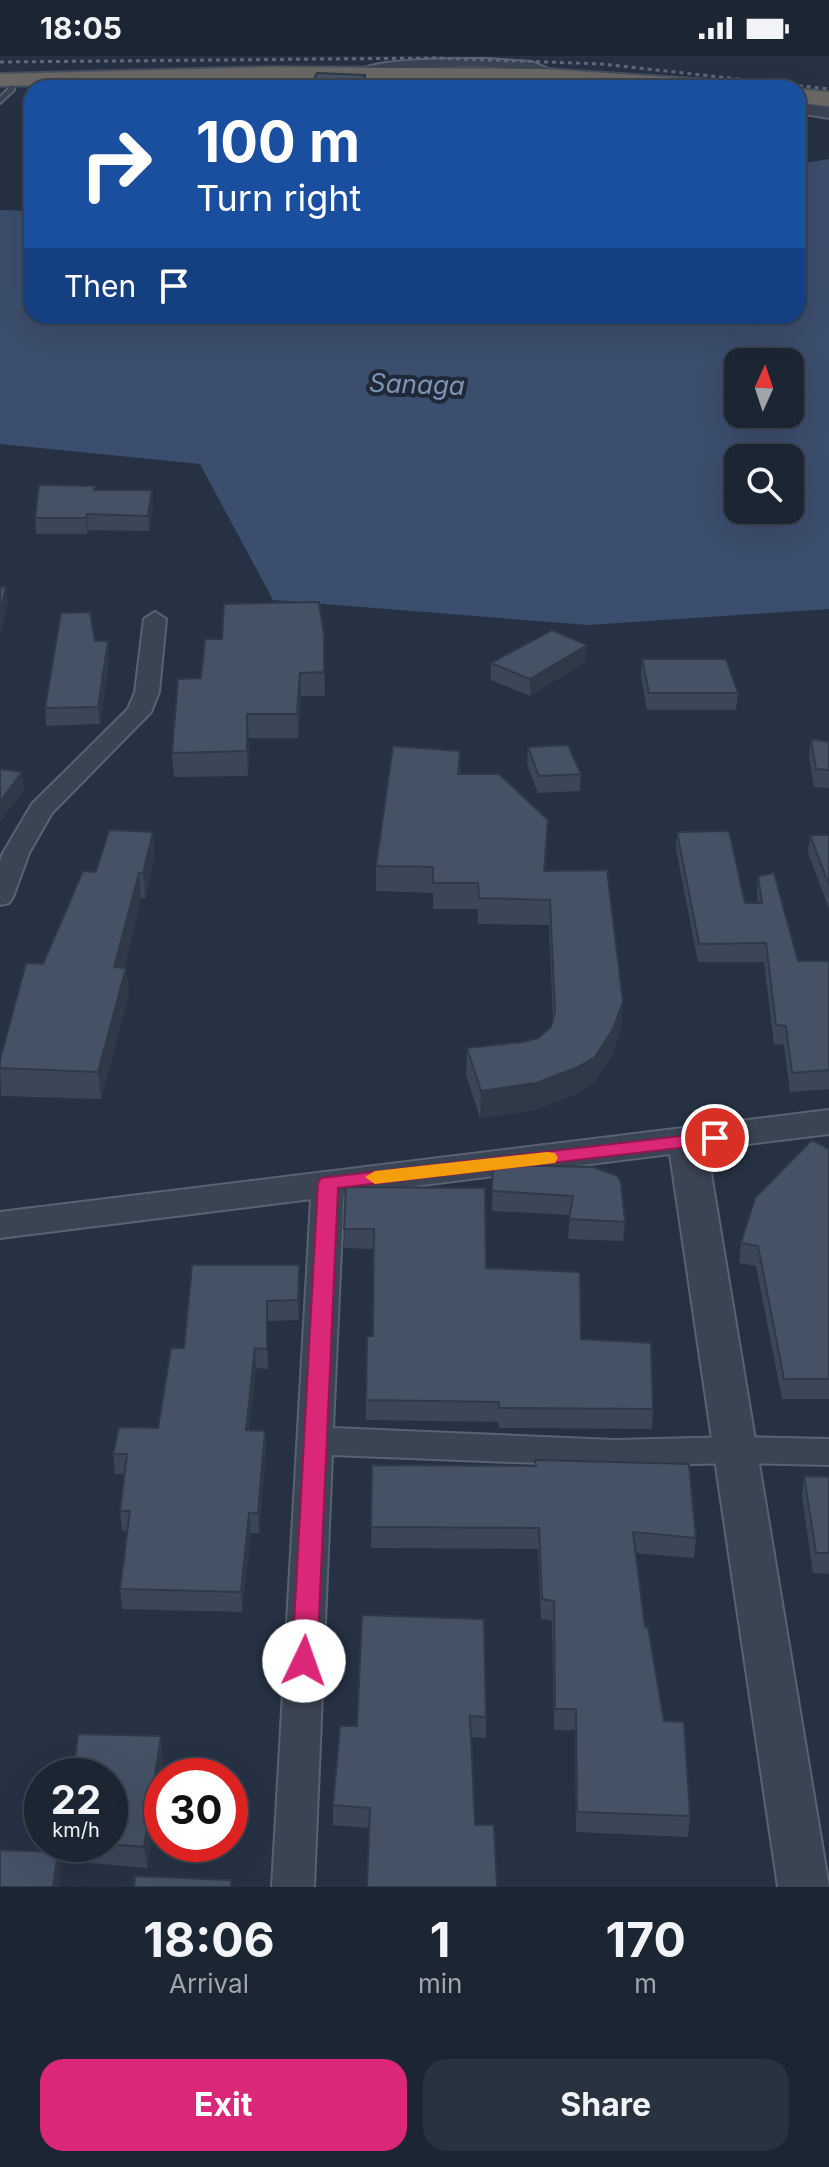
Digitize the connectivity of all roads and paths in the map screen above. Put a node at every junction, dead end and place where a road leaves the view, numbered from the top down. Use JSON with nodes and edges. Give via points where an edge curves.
{"nodes":[{"id":1,"x":434,"y":58,"type":"edge"},
{"id":2,"x":365,"y":71,"type":"junction"},
{"id":3,"x":272,"y":73,"type":"junction"},
{"id":4,"x":550,"y":76,"type":"joint"},
{"id":5,"x":7,"y":80,"type":"edge"},
{"id":6,"x":254,"y":80,"type":"edge"},
{"id":7,"x":554,"y":80,"type":"edge"},
{"id":8,"x":610,"y":80,"type":"edge"},
{"id":9,"x":806,"y":97,"type":"edge"},
{"id":10,"x":829,"y":99,"type":"edge"},
{"id":11,"x":0,"y":101,"type":"edge"},
{"id":12,"x":806,"y":109,"type":"edge"},
{"id":13,"x":829,"y":113,"type":"edge"},
{"id":14,"x":155,"y":619,"type":"dead end"},
{"id":15,"x":0,"y":897,"type":"edge"},
{"id":16,"x":829,"y":1122,"type":"edge"},
{"id":17,"x":687,"y":1142,"type":"junction"},
{"id":18,"x":328,"y":1183,"type":"junction"},
{"id":19,"x":0,"y":1225,"type":"edge"},
{"id":20,"x":316,"y":1441,"type":"junction"},
{"id":21,"x":735,"y":1450,"type":"junction"},
{"id":22,"x":829,"y":1452,"type":"edge"},
{"id":23,"x":293,"y":1887,"type":"edge"},
{"id":24,"x":804,"y":1887,"type":"edge"}],
"edges":[{"from":1,"to":2,"type":"street"},
{"from":1,"to":4,"type":"street","via":[[527,63]]},
{"from":2,"to":3,"type":"highway"},
{"from":2,"to":8,"type":"highway"},
{"from":3,"to":5,"type":"highway"},
{"from":3,"to":6,"type":"street"},
{"from":4,"to":7,"type":"street"},
{"from":5,"to":11,"type":"lane","via":[[11,90]]},
{"from":9,"to":10,"type":"highway"},
{"from":12,"to":13,"type":"street"},
{"from":14,"to":15,"type":"street","via":[[147,692],[139,712],[41,809],[16,853]]},
{"from":16,"to":17,"type":"street"},
{"from":17,"to":18,"type":"street"},
{"from":17,"to":21,"type":"street"},
{"from":18,"to":19,"type":"street"},
{"from":18,"to":20,"type":"street"},
{"from":20,"to":21,"type":"street","via":[[615,1453]]},
{"from":20,"to":23,"type":"street"},
{"from":21,"to":22,"type":"street"},
{"from":21,"to":24,"type":"street"}]}
